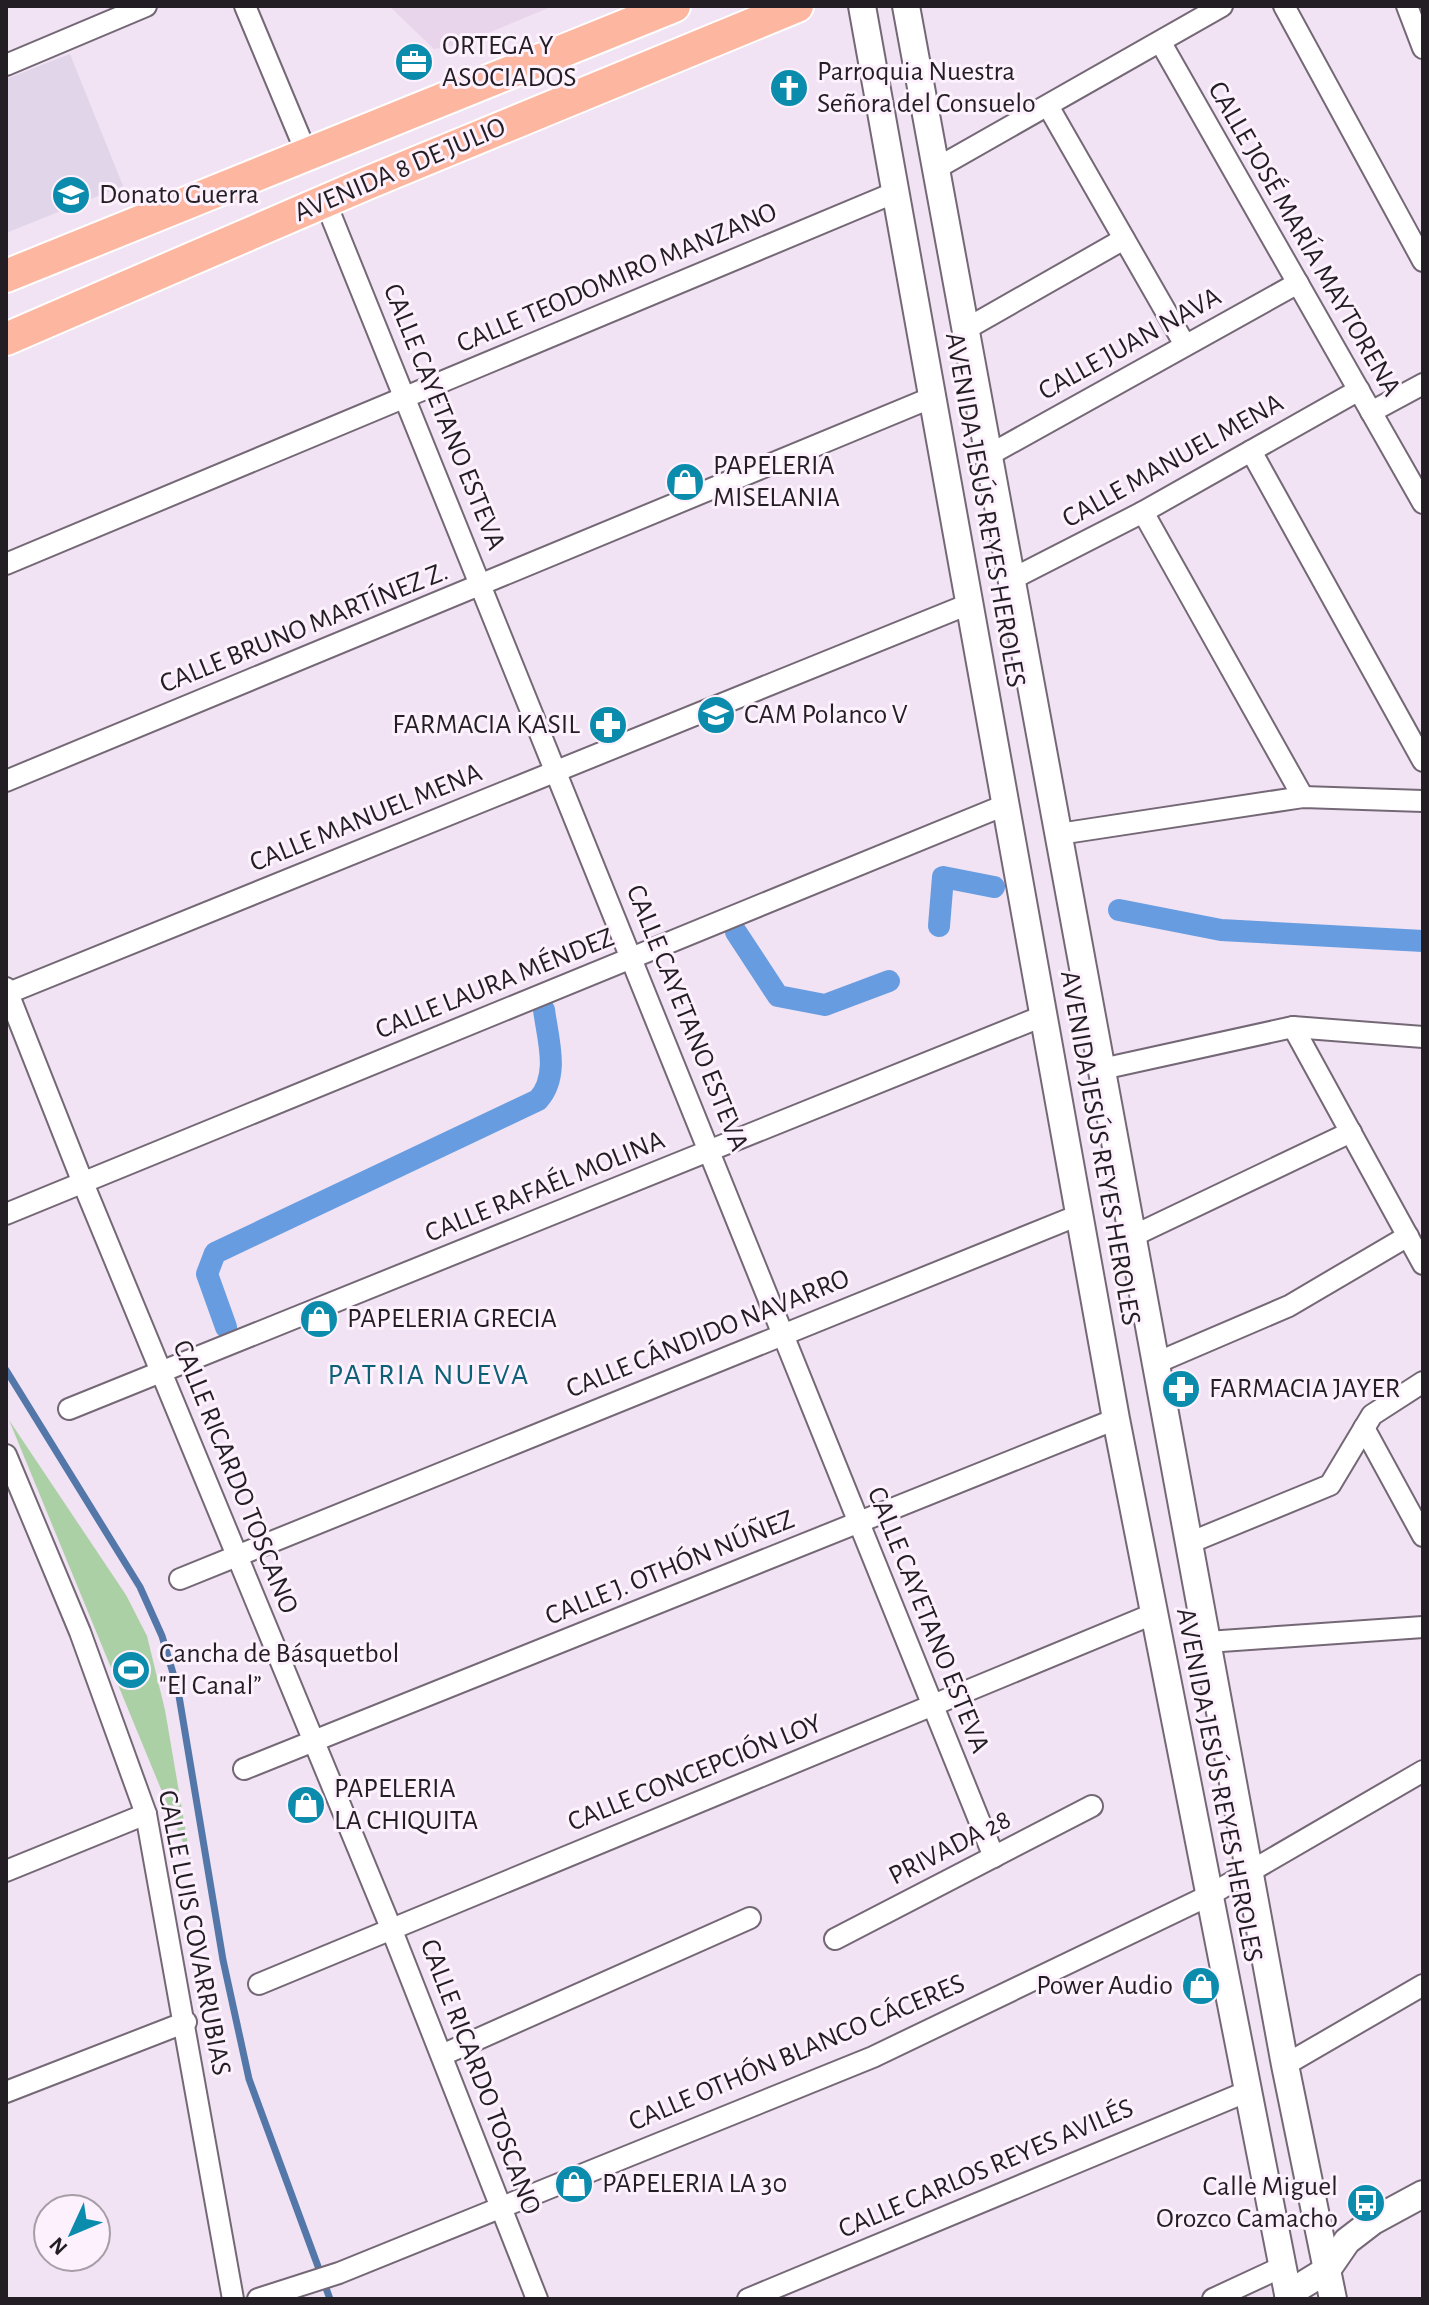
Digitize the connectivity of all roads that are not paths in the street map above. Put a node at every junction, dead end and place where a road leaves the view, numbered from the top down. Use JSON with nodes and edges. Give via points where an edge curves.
{"nodes":[{"id":1,"x":146,"y":6,"type":"edge"},
{"id":2,"x":245,"y":6,"type":"edge"},
{"id":3,"x":674,"y":6,"type":"edge"},
{"id":4,"x":797,"y":6,"type":"edge"},
{"id":5,"x":862,"y":6,"type":"edge"},
{"id":6,"x":906,"y":6,"type":"edge"},
{"id":7,"x":1222,"y":6,"type":"edge"},
{"id":8,"x":1284,"y":6,"type":"edge"},
{"id":9,"x":1407,"y":6,"type":"edge"},
{"id":10,"x":1161,"y":43,"type":"junction"},
{"id":11,"x":1423,"y":48,"type":"edge"},
{"id":12,"x":6,"y":65,"type":"edge"},
{"id":13,"x":1048,"y":106,"type":"junction"},
{"id":14,"x":306,"y":152,"type":"junction"},
{"id":15,"x":937,"y":168,"type":"junction"},
{"id":16,"x":896,"y":192,"type":"junction"},
{"id":17,"x":325,"y":201,"type":"junction"},
{"id":18,"x":1124,"y":239,"type":"junction"},
{"id":19,"x":1423,"y":261,"type":"edge"},
{"id":20,"x":6,"y":276,"type":"edge"},
{"id":21,"x":1298,"y":283,"type":"junction"},
{"id":22,"x":966,"y":329,"type":"junction"},
{"id":23,"x":6,"y":339,"type":"edge"},
{"id":24,"x":1185,"y":345,"type":"junction"},
{"id":25,"x":1423,"y":384,"type":"edge"},
{"id":26,"x":1359,"y":390,"type":"junction"},
{"id":27,"x":405,"y":397,"type":"junction"},
{"id":28,"x":933,"y":397,"type":"junction"},
{"id":29,"x":1371,"y":412,"type":"junction"},
{"id":30,"x":1251,"y":451,"type":"junction"},
{"id":31,"x":989,"y":455,"type":"junction"},
{"id":32,"x":1423,"y":503,"type":"edge"},
{"id":33,"x":1143,"y":512,"type":"junction"},
{"id":34,"x":6,"y":564,"type":"edge"},
{"id":35,"x":1012,"y":579,"type":"junction"},
{"id":36,"x":482,"y":585,"type":"junction"},
{"id":37,"x":969,"y":604,"type":"junction"},
{"id":38,"x":1423,"y":761,"type":"edge"},
{"id":39,"x":558,"y":771,"type":"junction"},
{"id":40,"x":6,"y":781,"type":"edge"},
{"id":41,"x":1303,"y":797,"type":"junction"},
{"id":42,"x":1423,"y":801,"type":"edge"},
{"id":43,"x":1005,"y":805,"type":"junction"},
{"id":44,"x":1059,"y":834,"type":"junction"},
{"id":45,"x":634,"y":958,"type":"junction"},
{"id":46,"x":7,"y":992,"type":"edge"},
{"id":47,"x":1043,"y":1016,"type":"junction"},
{"id":48,"x":1293,"y":1027,"type":"junction"},
{"id":49,"x":1423,"y":1037,"type":"edge"},
{"id":50,"x":1102,"y":1069,"type":"junction"},
{"id":51,"x":1351,"y":1132,"type":"junction"},
{"id":52,"x":709,"y":1151,"type":"junction"},
{"id":53,"x":83,"y":1183,"type":"junction"},
{"id":54,"x":6,"y":1214,"type":"edge"},
{"id":55,"x":1079,"y":1215,"type":"junction"},
{"id":56,"x":1133,"y":1236,"type":"junction"},
{"id":57,"x":1408,"y":1236,"type":"junction"},
{"id":58,"x":1423,"y":1264,"type":"edge"},
{"id":59,"x":781,"y":1335,"type":"junction"},
{"id":60,"x":1156,"y":1363,"type":"junction"},
{"id":61,"x":161,"y":1371,"type":"junction"},
{"id":62,"x":1423,"y":1382,"type":"edge"},
{"id":63,"x":69,"y":1409,"type":"dead end"},
{"id":64,"x":1116,"y":1419,"type":"junction"},
{"id":65,"x":1364,"y":1428,"type":"junction"},
{"id":66,"x":6,"y":1455,"type":"edge"},
{"id":67,"x":858,"y":1523,"type":"junction"},
{"id":68,"x":1423,"y":1536,"type":"edge"},
{"id":69,"x":1189,"y":1543,"type":"junction"},
{"id":70,"x":237,"y":1555,"type":"junction"},
{"id":71,"x":180,"y":1579,"type":"dead end"},
{"id":72,"x":1153,"y":1614,"type":"junction"},
{"id":73,"x":1423,"y":1627,"type":"edge"},
{"id":74,"x":1207,"y":1642,"type":"junction"},
{"id":75,"x":933,"y":1705,"type":"junction"},
{"id":76,"x":313,"y":1740,"type":"junction"},
{"id":77,"x":244,"y":1769,"type":"dead end"},
{"id":78,"x":1423,"y":1771,"type":"edge"},
{"id":79,"x":1092,"y":1806,"type":"dead end"},
{"id":80,"x":146,"y":1814,"type":"junction"},
{"id":81,"x":994,"y":1857,"type":"junction"},
{"id":82,"x":6,"y":1871,"type":"edge"},
{"id":83,"x":1250,"y":1871,"type":"junction"},
{"id":84,"x":1208,"y":1896,"type":"junction"},
{"id":85,"x":750,"y":1918,"type":"dead end"},
{"id":86,"x":391,"y":1928,"type":"junction"},
{"id":87,"x":835,"y":1939,"type":"dead end"},
{"id":88,"x":259,"y":1984,"type":"dead end"},
{"id":89,"x":1423,"y":1985,"type":"edge"},
{"id":90,"x":186,"y":2022,"type":"junction"},
{"id":91,"x":442,"y":2055,"type":"junction"},
{"id":92,"x":1285,"y":2065,"type":"junction"},
{"id":93,"x":6,"y":2092,"type":"edge"},
{"id":94,"x":1246,"y":2092,"type":"junction"},
{"id":95,"x":1423,"y":2194,"type":"edge"},
{"id":96,"x":499,"y":2206,"type":"junction"},
{"id":97,"x":1321,"y":2241,"type":"junction"},
{"id":98,"x":1347,"y":2241,"type":"junction"},
{"id":99,"x":1282,"y":2267,"type":"junction"},
{"id":100,"x":1327,"y":2270,"type":"junction"},
{"id":101,"x":298,"y":2291,"type":"edge"},
{"id":102,"x":1285,"y":2297,"type":"edge"},
{"id":103,"x":233,"y":2299,"type":"edge"},
{"id":104,"x":258,"y":2299,"type":"edge"},
{"id":105,"x":537,"y":2299,"type":"edge"},
{"id":106,"x":748,"y":2299,"type":"edge"},
{"id":107,"x":1213,"y":2299,"type":"edge"},
{"id":108,"x":1333,"y":2299,"type":"edge"}],
"edges":[{"from":1,"to":12,"type":"street"},
{"from":2,"to":14,"type":"street"},
{"from":3,"to":14,"type":"main road","name":"AVENIDA 8 DE JULIO"},
{"from":4,"to":17,"type":"main road","name":"AVENIDA 8 DE JULIO"},
{"from":5,"to":16,"type":"street","name":"AVENIDA JESÚS REYES HEROLES"},
{"from":6,"to":15,"type":"street","name":"AVENIDA JESÚS REYES HEROLES"},
{"from":7,"to":10,"type":"street"},
{"from":8,"to":19,"type":"street"},
{"from":9,"to":11,"type":"street"},
{"from":10,"to":13,"type":"street"},
{"from":10,"to":21,"type":"street","name":"CALLE JOSÉ MARÍA MAYTORENA"},
{"from":13,"to":15,"type":"street"},
{"from":13,"to":18,"type":"street"},
{"from":14,"to":20,"type":"main road","name":"AVENIDA 8 DE JULIO"},
{"from":15,"to":22,"type":"street","name":"AVENIDA JESÚS REYES HEROLES"},
{"from":16,"to":27,"type":"street","name":"CALLE TEODOMIRO MANZANO"},
{"from":16,"to":28,"type":"street","name":"AVENIDA JESÚS REYES HEROLES"},
{"from":17,"to":23,"type":"main road","name":"AVENIDA 8 DE JULIO"},
{"from":17,"to":27,"type":"street","name":"CALLE CAYETANO ESTEVA"},
{"from":18,"to":22,"type":"street"},
{"from":18,"to":24,"type":"street"},
{"from":21,"to":24,"type":"street","name":"CALLE JUAN NAVA"},
{"from":21,"to":26,"type":"street","name":"CALLE JOSÉ MARÍA MAYTORENA"},
{"from":22,"to":31,"type":"street","name":"AVENIDA JESÚS REYES HEROLES"},
{"from":24,"to":31,"type":"street","name":"CALLE JUAN NAVA"},
{"from":25,"to":29,"type":"street"},
{"from":26,"to":29,"type":"street","name":"CALLE JOSÉ MARÍA MAYTORENA"},
{"from":26,"to":30,"type":"street","name":"CALLE MANUEL MENA"},
{"from":27,"to":34,"type":"street","name":"CALLE TEODOMIRO MANZANO"},
{"from":27,"to":36,"type":"street","name":"CALLE CAYETANO ESTEVA"},
{"from":28,"to":36,"type":"street","name":"CALLE BRUNO MARTÍNEZ Z."},
{"from":28,"to":37,"type":"street","name":"AVENIDA JESÚS REYES HEROLES"},
{"from":29,"to":32,"type":"street","name":"CALLE JOSÉ MARÍA MAYTORENA"},
{"from":30,"to":33,"type":"street","name":"CALLE MANUEL MENA"},
{"from":30,"to":38,"type":"street"},
{"from":31,"to":35,"type":"street","name":"AVENIDA JESÚS REYES HEROLES"},
{"from":33,"to":35,"type":"street","name":"CALLE MANUEL MENA"},
{"from":33,"to":41,"type":"street"},
{"from":35,"to":44,"type":"street","name":"AVENIDA JESÚS REYES HEROLES"},
{"from":36,"to":39,"type":"street","name":"CALLE CAYETANO ESTEVA"},
{"from":36,"to":40,"type":"street","name":"CALLE BRUNO MARTÍNEZ Z."},
{"from":37,"to":39,"type":"street","name":"CALLE MANUEL MENA"},
{"from":37,"to":43,"type":"street","name":"AVENIDA JESÚS REYES HEROLES"},
{"from":39,"to":45,"type":"street","name":"CALLE CAYETANO ESTEVA"},
{"from":39,"to":46,"type":"street","name":"CALLE MANUEL MENA"},
{"from":41,"to":42,"type":"street"},
{"from":41,"to":44,"type":"street"},
{"from":43,"to":45,"type":"street","name":"CALLE LAURA MÉNDEZ"},
{"from":43,"to":47,"type":"street","name":"AVENIDA JESÚS REYES HEROLES"},
{"from":44,"to":50,"type":"street","name":"AVENIDA JESÚS REYES HEROLES"},
{"from":45,"to":52,"type":"street","name":"CALLE CAYETANO ESTEVA"},
{"from":45,"to":53,"type":"street","name":"CALLE LAURA MÉNDEZ"},
{"from":46,"to":53,"type":"street","name":"CALLE RICARDO TOSCANO"},
{"from":47,"to":52,"type":"street","name":"CALLE RAFAÉL MOLINA"},
{"from":47,"to":55,"type":"street","name":"AVENIDA JESÚS REYES HEROLES"},
{"from":48,"to":49,"type":"street"},
{"from":48,"to":50,"type":"street"},
{"from":48,"to":51,"type":"street"},
{"from":50,"to":56,"type":"street","name":"AVENIDA JESÚS REYES HEROLES"},
{"from":51,"to":56,"type":"street"},
{"from":51,"to":57,"type":"street"},
{"from":52,"to":59,"type":"street","name":"CALLE CAYETANO ESTEVA"},
{"from":52,"to":61,"type":"street","name":"CALLE RAFAÉL MOLINA"},
{"from":53,"to":54,"type":"street","name":"CALLE LAURA MÉNDEZ"},
{"from":53,"to":61,"type":"street","name":"CALLE RICARDO TOSCANO"},
{"from":55,"to":59,"type":"street","name":"CALLE CÁNDIDO NAVARRO"},
{"from":55,"to":64,"type":"street","name":"AVENIDA JESÚS REYES HEROLES"},
{"from":56,"to":60,"type":"street","name":"AVENIDA JESÚS REYES HEROLES"},
{"from":57,"to":58,"type":"street"},
{"from":57,"to":60,"type":"street","via":[[1289,1306]]},
{"from":59,"to":67,"type":"street","name":"CALLE CAYETANO ESTEVA"},
{"from":59,"to":70,"type":"street","name":"CALLE CÁNDIDO NAVARRO"},
{"from":60,"to":69,"type":"street","name":"AVENIDA JESÚS REYES HEROLES"},
{"from":61,"to":63,"type":"street","name":"CALLE RAFAÉL MOLINA"},
{"from":61,"to":70,"type":"street","name":"CALLE RICARDO TOSCANO"},
{"from":62,"to":65,"type":"street","via":[[1381,1406]]},
{"from":64,"to":67,"type":"street","name":"CALLE J. OTHÓN NÚÑEZ"},
{"from":64,"to":72,"type":"street","name":"AVENIDA JESÚS REYES HEROLES"},
{"from":65,"to":68,"type":"street"},
{"from":65,"to":69,"type":"street","via":[[1330,1485]]},
{"from":66,"to":80,"type":"street","name":"CALLE LUIS COVARRUBIAS","via":[[80,1632]]},
{"from":67,"to":75,"type":"street","name":"CALLE CAYETANO ESTEVA"},
{"from":67,"to":76,"type":"street","name":"CALLE J. OTHÓN NÚÑEZ"},
{"from":69,"to":74,"type":"street","name":"AVENIDA JESÚS REYES HEROLES"},
{"from":70,"to":71,"type":"street","name":"CALLE CÁNDIDO NAVARRO"},
{"from":70,"to":76,"type":"street","name":"CALLE RICARDO TOSCANO"},
{"from":72,"to":75,"type":"street","name":"CALLE CONCEPCIÓN LOY"},
{"from":72,"to":84,"type":"street","name":"AVENIDA JESÚS REYES HEROLES"},
{"from":73,"to":74,"type":"street"},
{"from":74,"to":83,"type":"street","name":"AVENIDA JESÚS REYES HEROLES"},
{"from":75,"to":81,"type":"street","name":"CALLE CAYETANO ESTEVA"},
{"from":75,"to":86,"type":"street","name":"CALLE CONCEPCIÓN LOY"},
{"from":76,"to":77,"type":"street","name":"CALLE J. OTHÓN NÚÑEZ"},
{"from":76,"to":86,"type":"street","name":"CALLE RICARDO TOSCANO"},
{"from":78,"to":83,"type":"street","name":"CALLE OTHÓN BLANCO CÁCERES"},
{"from":79,"to":81,"type":"street","name":"PRIVADA 28"},
{"from":80,"to":82,"type":"street"},
{"from":80,"to":90,"type":"street","name":"CALLE LUIS COVARRUBIAS"},
{"from":81,"to":87,"type":"street","name":"PRIVADA 28"},
{"from":83,"to":84,"type":"street","name":"CALLE OTHÓN BLANCO CÁCERES"},
{"from":83,"to":92,"type":"street","name":"AVENIDA JESÚS REYES HEROLES"},
{"from":84,"to":94,"type":"street","name":"AVENIDA JESÚS REYES HEROLES"},
{"from":84,"to":96,"type":"street","name":"CALLE OTHÓN BLANCO CÁCERES","via":[[873,2057]]},
{"from":85,"to":91,"type":"street"},
{"from":86,"to":88,"type":"street","name":"CALLE CONCEPCIÓN LOY"},
{"from":86,"to":91,"type":"street","name":"CALLE RICARDO TOSCANO"},
{"from":89,"to":92,"type":"street"},
{"from":90,"to":93,"type":"street"},
{"from":90,"to":103,"type":"street","name":"CALLE LUIS COVARRUBIAS"},
{"from":91,"to":96,"type":"street","name":"CALLE RICARDO TOSCANO"},
{"from":92,"to":97,"type":"street","name":"AVENIDA JESÚS REYES HEROLES"},
{"from":94,"to":99,"type":"street","name":"AVENIDA JESÚS REYES HEROLES"},
{"from":94,"to":106,"type":"street","name":"CALLE CARLOS REYES AVILÉS"},
{"from":95,"to":98,"type":"street"},
{"from":96,"to":101,"type":"street","name":"CALLE OTHÓN BLANCO CÁCERES"},
{"from":96,"to":105,"type":"street","name":"CALLE RICARDO TOSCANO"},
{"from":97,"to":98,"type":"street"},
{"from":97,"to":99,"type":"street"},
{"from":97,"to":100,"type":"street","name":"AVENIDA JESÚS REYES HEROLES"},
{"from":98,"to":100,"type":"street"},
{"from":99,"to":102,"type":"street","name":"AVENIDA JESÚS REYES HEROLES"},
{"from":99,"to":107,"type":"street"},
{"from":100,"to":102,"type":"street"},
{"from":100,"to":108,"type":"street","name":"AVENIDA JESÚS REYES HEROLES"},
{"from":101,"to":104,"type":"street","name":"CALLE OTHÓN BLANCO CÁCERES"}]}
